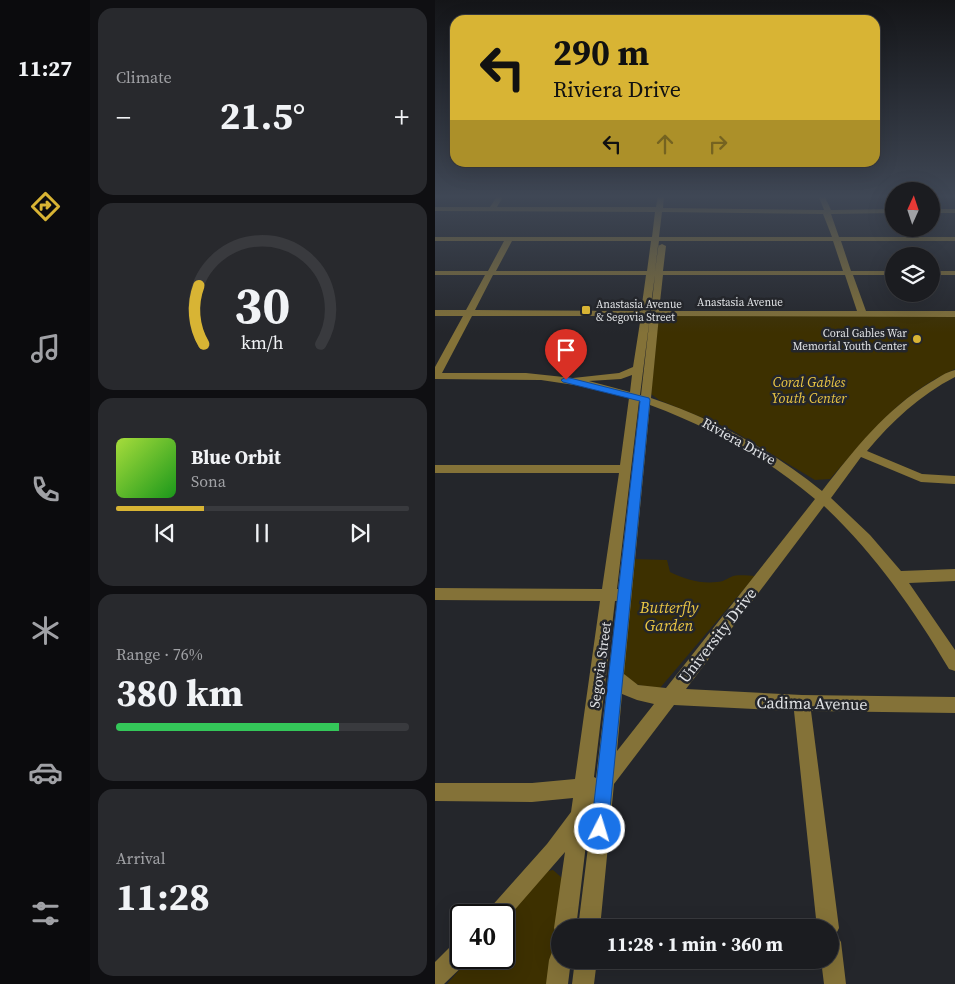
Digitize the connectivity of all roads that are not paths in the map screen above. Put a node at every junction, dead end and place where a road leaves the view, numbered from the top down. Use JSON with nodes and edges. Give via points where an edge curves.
{"nodes":[{"id":1,"x":836,"y":240,"type":"edge"},
{"id":2,"x":508,"y":241,"type":"edge"},
{"id":3,"x":658,"y":241,"type":"edge"},
{"id":4,"x":659,"y":241,"type":"edge"},
{"id":5,"x":660,"y":272,"type":"junction"},
{"id":6,"x":435,"y":273,"type":"edge"},
{"id":7,"x":491,"y":273,"type":"junction"},
{"id":8,"x":650,"y":273,"type":"junction"},
{"id":9,"x":847,"y":273,"type":"junction"},
{"id":10,"x":885,"y":273,"type":"edge"},
{"id":11,"x":940,"y":273,"type":"edge"},
{"id":12,"x":955,"y":273,"type":"edge"},
{"id":13,"x":650,"y":313,"type":"junction"},
{"id":14,"x":435,"y":314,"type":"edge"},
{"id":15,"x":468,"y":314,"type":"junction"},
{"id":16,"x":863,"y":314,"type":"junction"},
{"id":17,"x":955,"y":314,"type":"edge"},
{"id":18,"x":638,"y":369,"type":"junction"},
{"id":19,"x":955,"y":373,"type":"edge"},
{"id":20,"x":435,"y":376,"type":"edge"},
{"id":21,"x":943,"y":379,"type":"junction"},
{"id":22,"x":566,"y":380,"type":"junction"},
{"id":23,"x":955,"y":386,"type":"edge"},
{"id":24,"x":640,"y":398,"type":"junction"},
{"id":25,"x":859,"y":452,"type":"junction"},
{"id":26,"x":435,"y":468,"type":"edge"},
{"id":27,"x":625,"y":469,"type":"junction"},
{"id":28,"x":955,"y":480,"type":"edge"},
{"id":29,"x":825,"y":498,"type":"junction"},
{"id":30,"x":955,"y":575,"type":"edge"},
{"id":31,"x":898,"y":577,"type":"junction"},
{"id":32,"x":435,"y":594,"type":"edge"},
{"id":33,"x":617,"y":595,"type":"junction"},
{"id":34,"x":955,"y":664,"type":"edge"},
{"id":35,"x":615,"y":675,"type":"junction"},
{"id":36,"x":670,"y":697,"type":"junction"},
{"id":37,"x":802,"y":703,"type":"junction"},
{"id":38,"x":955,"y":705,"type":"edge"},
{"id":39,"x":604,"y":782,"type":"junction"},
{"id":40,"x":583,"y":787,"type":"junction"},
{"id":41,"x":435,"y":792,"type":"edge"},
{"id":42,"x":579,"y":816,"type":"junction"},
{"id":43,"x":507,"y":904,"type":"edge"},
{"id":44,"x":566,"y":919,"type":"edge"},
{"id":45,"x":590,"y":919,"type":"edge"},
{"id":46,"x":827,"y":919,"type":"edge"},
{"id":47,"x":450,"y":963,"type":"edge"},
{"id":48,"x":560,"y":969,"type":"edge"},
{"id":49,"x":584,"y":969,"type":"edge"},
{"id":50,"x":833,"y":969,"type":"edge"},
{"id":51,"x":435,"y":977,"type":"edge"},
{"id":52,"x":557,"y":984,"type":"edge"},
{"id":53,"x":583,"y":984,"type":"edge"},
{"id":54,"x":835,"y":984,"type":"edge"}],
"edges":[{"from":1,"to":9,"type":"street"},
{"from":2,"to":7,"type":"street"},
{"from":3,"to":8,"type":"street","name":"Segovia Street"},
{"from":4,"to":5,"type":"street","name":"Segovia Street"},
{"from":5,"to":8,"type":"street"},
{"from":5,"to":9,"type":"street"},
{"from":5,"to":13,"type":"street","name":"Segovia Street"},
{"from":6,"to":7,"type":"street"},
{"from":7,"to":8,"type":"street"},
{"from":7,"to":15,"type":"street"},
{"from":8,"to":13,"type":"street","name":"Segovia Street"},
{"from":9,"to":10,"type":"street"},
{"from":9,"to":16,"type":"street"},
{"from":11,"to":12,"type":"street"},
{"from":13,"to":15,"type":"street","name":"Anastasia Avenue"},
{"from":13,"to":16,"type":"street","name":"Anastasia Avenue"},
{"from":13,"to":18,"type":"street","name":"Segovia Street"},
{"from":13,"to":24,"type":"street","name":"Segovia Street"},
{"from":14,"to":15,"type":"street","name":"Anastasia Avenue"},
{"from":15,"to":20,"type":"street"},
{"from":16,"to":17,"type":"street","name":"Anastasia Avenue"},
{"from":18,"to":22,"type":"street","via":[[621,376]]},
{"from":18,"to":24,"type":"street","name":"Segovia Street"},
{"from":19,"to":21,"type":"street","name":"University Drive"},
{"from":20,"to":22,"type":"street","name":"Riviera Drive","via":[[521,376]]},
{"from":21,"to":23,"type":"street"},
{"from":21,"to":25,"type":"street","name":"University Drive","via":[[898,411]]},
{"from":22,"to":24,"type":"street","name":"Riviera Drive"},
{"from":24,"to":27,"type":"street","name":"Segovia Street"},
{"from":24,"to":29,"type":"street","name":"Riviera Drive","via":[[702,420],[742,440]]},
{"from":24,"to":33,"type":"street","name":"Segovia Street"},
{"from":25,"to":28,"type":"street","via":[[921,478]]},
{"from":25,"to":29,"type":"street","name":"University Drive"},
{"from":26,"to":27,"type":"street"},
{"from":27,"to":33,"type":"street","name":"Segovia Street"},
{"from":29,"to":31,"type":"street","name":"Riviera Drive","via":[[866,538]]},
{"from":29,"to":36,"type":"street","name":"University Drive"},
{"from":30,"to":31,"type":"street"},
{"from":31,"to":34,"type":"street","name":"Riviera Drive"},
{"from":32,"to":33,"type":"street"},
{"from":33,"to":35,"type":"street","name":"Segovia Street"},
{"from":33,"to":40,"type":"street","name":"Segovia Street"},
{"from":35,"to":36,"type":"street","name":"Cadima Avenue","via":[[633,691]]},
{"from":35,"to":39,"type":"street","name":"Segovia Street"},
{"from":36,"to":37,"type":"street","name":"Cadima Avenue"},
{"from":36,"to":39,"type":"street","name":"University Drive"},
{"from":37,"to":38,"type":"street","name":"Cadima Avenue"},
{"from":37,"to":46,"type":"street"},
{"from":39,"to":40,"type":"street"},
{"from":39,"to":42,"type":"street","name":"University Drive"},
{"from":39,"to":45,"type":"street","name":"Segovia Street"},
{"from":40,"to":41,"type":"street","via":[[536,793]]},
{"from":40,"to":42,"type":"street","name":"Segovia Street"},
{"from":42,"to":43,"type":"street","name":"University Drive","via":[[554,851]]},
{"from":42,"to":44,"type":"street","name":"Segovia Street"},
{"from":47,"to":51,"type":"street"},
{"from":48,"to":52,"type":"street"},
{"from":49,"to":53,"type":"street"},
{"from":50,"to":54,"type":"street"}]}
